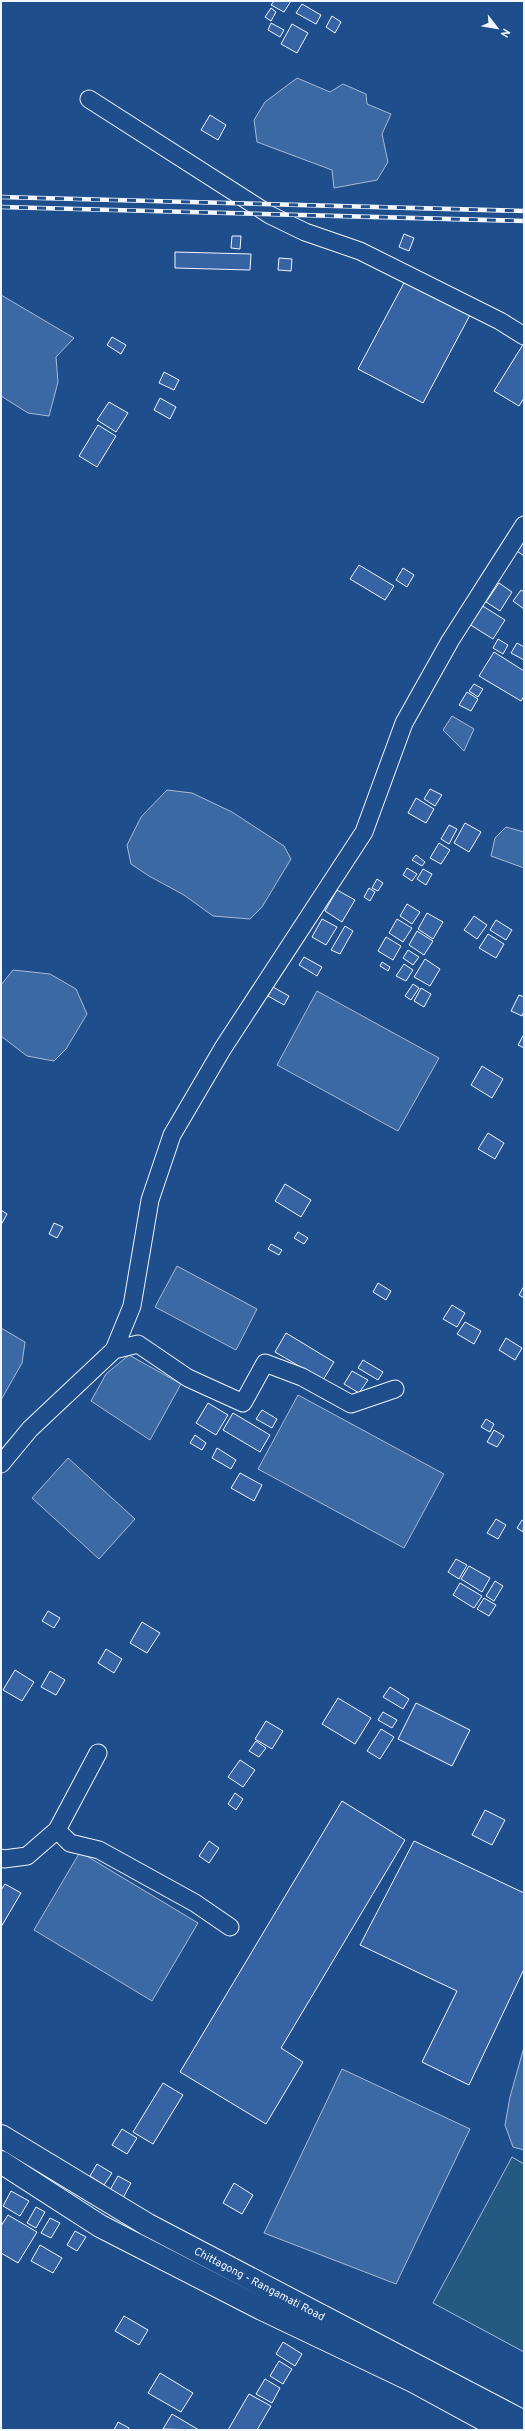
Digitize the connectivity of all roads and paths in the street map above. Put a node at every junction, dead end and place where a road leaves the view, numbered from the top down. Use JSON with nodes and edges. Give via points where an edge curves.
{"nodes":[{"id":1,"x":88,"y":99,"type":"dead end"},
{"id":2,"x":524,"y":336,"type":"edge"},
{"id":3,"x":524,"y":525,"type":"edge"},
{"id":4,"x":114,"y":1350,"type":"junction"},
{"id":5,"x":395,"y":1389,"type":"dead end"},
{"id":6,"x":1,"y":1464,"type":"edge"},
{"id":7,"x":98,"y":1754,"type":"dead end"},
{"id":8,"x":57,"y":1830,"type":"junction"},
{"id":9,"x":1,"y":1858,"type":"edge"},
{"id":10,"x":230,"y":1927,"type":"dead end"},
{"id":11,"x":1,"y":2136,"type":"edge"},
{"id":12,"x":1,"y":2162,"type":"edge"},
{"id":13,"x":524,"y":2422,"type":"edge"},
{"id":14,"x":503,"y":2430,"type":"edge"}],
"edges":[{"from":1,"to":2,"type":"street","via":[[270,215],[305,232],[360,251],[500,321]]},
{"from":3,"to":4,"type":"street","via":[[450,641],[404,723],[364,832],[224,1048],[172,1135],[150,1200],[132,1306]]},
{"from":4,"to":5,"type":"street","via":[[138,1344],[188,1378],[243,1403],[266,1363],[302,1377],[351,1404]]},
{"from":4,"to":6,"type":"street","via":[[30,1429]]},
{"from":7,"to":8,"type":"street"},
{"from":8,"to":9,"type":"street","via":[[28,1856]]},
{"from":8,"to":10,"type":"street","via":[[70,1842],[99,1850],[195,1903]]},
{"from":11,"to":13,"type":"highway","name":"Chittagong - Rangamati Road","via":[[148,2225]]},
{"from":12,"to":14,"type":"highway","name":"Chittagong - Rangamati Road","via":[[100,2226],[262,2309],[413,2381]]}]}
